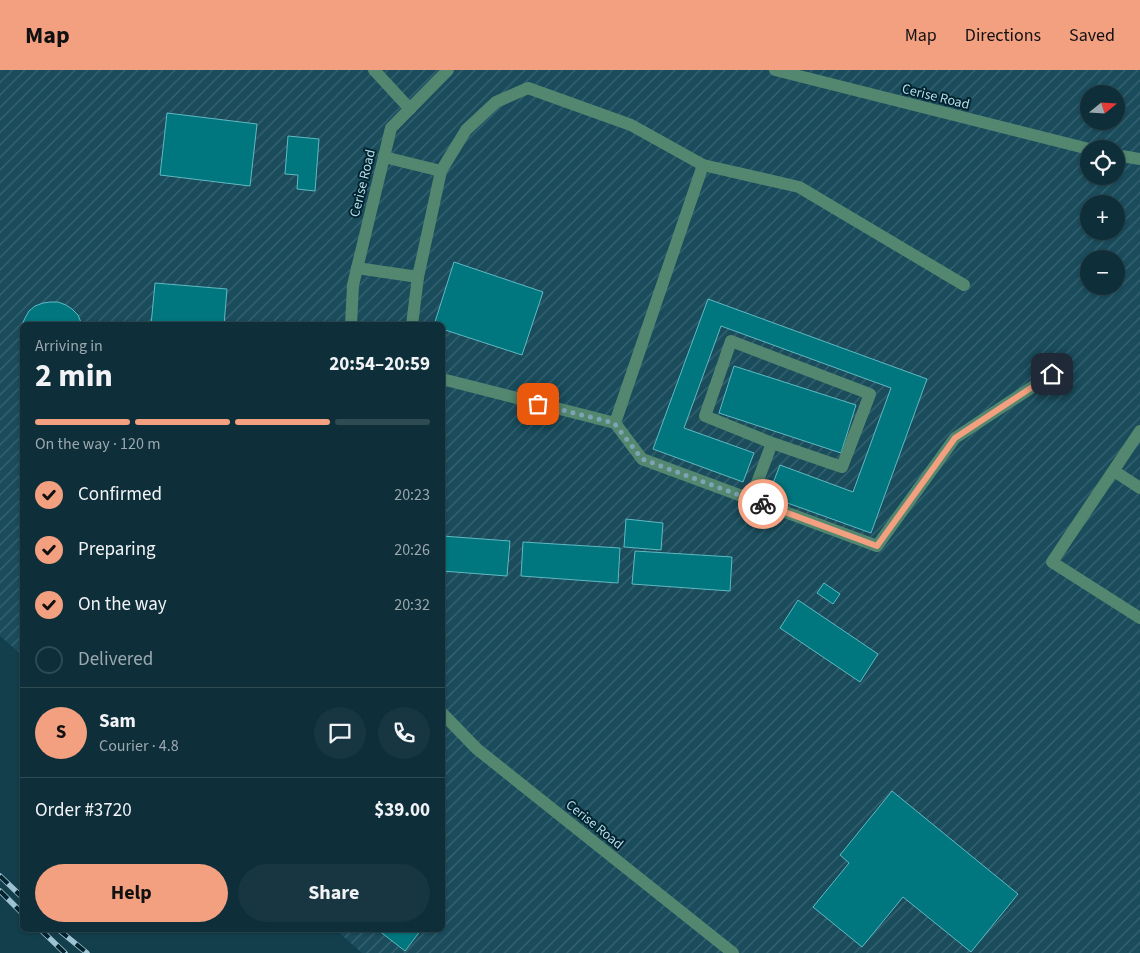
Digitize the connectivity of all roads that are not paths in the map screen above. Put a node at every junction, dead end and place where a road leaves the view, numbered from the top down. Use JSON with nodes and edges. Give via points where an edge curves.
{"nodes":[{"id":1,"x":374,"y":70,"type":"edge"},
{"id":2,"x":448,"y":70,"type":"edge"},
{"id":3,"x":775,"y":70,"type":"edge"},
{"id":4,"x":410,"y":109,"type":"junction"},
{"id":5,"x":1080,"y":148,"type":"edge"},
{"id":6,"x":1125,"y":156,"type":"edge"},
{"id":7,"x":384,"y":157,"type":"junction"},
{"id":8,"x":1140,"y":159,"type":"edge"},
{"id":9,"x":704,"y":165,"type":"junction"},
{"id":10,"x":441,"y":170,"type":"junction"},
{"id":11,"x":357,"y":268,"type":"junction"},
{"id":12,"x":418,"y":277,"type":"junction"},
{"id":13,"x":964,"y":285,"type":"dead end"},
{"id":14,"x":351,"y":322,"type":"edge"},
{"id":15,"x":412,"y":322,"type":"edge"},
{"id":16,"x":1052,"y":374,"type":"dead end"},
{"id":17,"x":445,"y":381,"type":"edge"},
{"id":18,"x":614,"y":423,"type":"junction"},
{"id":19,"x":1140,"y":431,"type":"edge"},
{"id":20,"x":772,"y":443,"type":"junction"},
{"id":21,"x":1114,"y":471,"type":"junction"},
{"id":22,"x":1140,"y":488,"type":"edge"},
{"id":23,"x":750,"y":499,"type":"junction"},
{"id":24,"x":1140,"y":618,"type":"edge"},
{"id":25,"x":445,"y":716,"type":"edge"},
{"id":26,"x":733,"y":953,"type":"edge"}],
"edges":[{"from":1,"to":4,"type":"street"},
{"from":2,"to":4,"type":"street","name":"Cerise Road"},
{"from":3,"to":5,"type":"street","name":"Cerise Road"},
{"from":4,"to":7,"type":"street","name":"Cerise Road","via":[[391,128]]},
{"from":6,"to":8,"type":"street"},
{"from":7,"to":10,"type":"street"},
{"from":7,"to":11,"type":"street","name":"Cerise Road"},
{"from":9,"to":10,"type":"street","via":[[631,125],[528,88],[496,102],[466,130]]},
{"from":9,"to":13,"type":"street","via":[[798,187]]},
{"from":9,"to":18,"type":"street"},
{"from":10,"to":12,"type":"street"},
{"from":11,"to":12,"type":"street"},
{"from":11,"to":14,"type":"street","name":"Cerise Road"},
{"from":12,"to":15,"type":"street"},
{"from":16,"to":23,"type":"street","via":[[955,438],[877,546]]},
{"from":17,"to":18,"type":"street"},
{"from":18,"to":23,"type":"street","via":[[642,459]]},
{"from":19,"to":21,"type":"street"},
{"from":20,"to":20,"type":"street","via":[[842,467],[870,394],[731,341],[705,416]]},
{"from":20,"to":23,"type":"street"},
{"from":21,"to":22,"type":"street"},
{"from":21,"to":24,"type":"street","via":[[1052,562]]},
{"from":25,"to":26,"type":"street","name":"Cerise Road","via":[[477,749]]}]}
